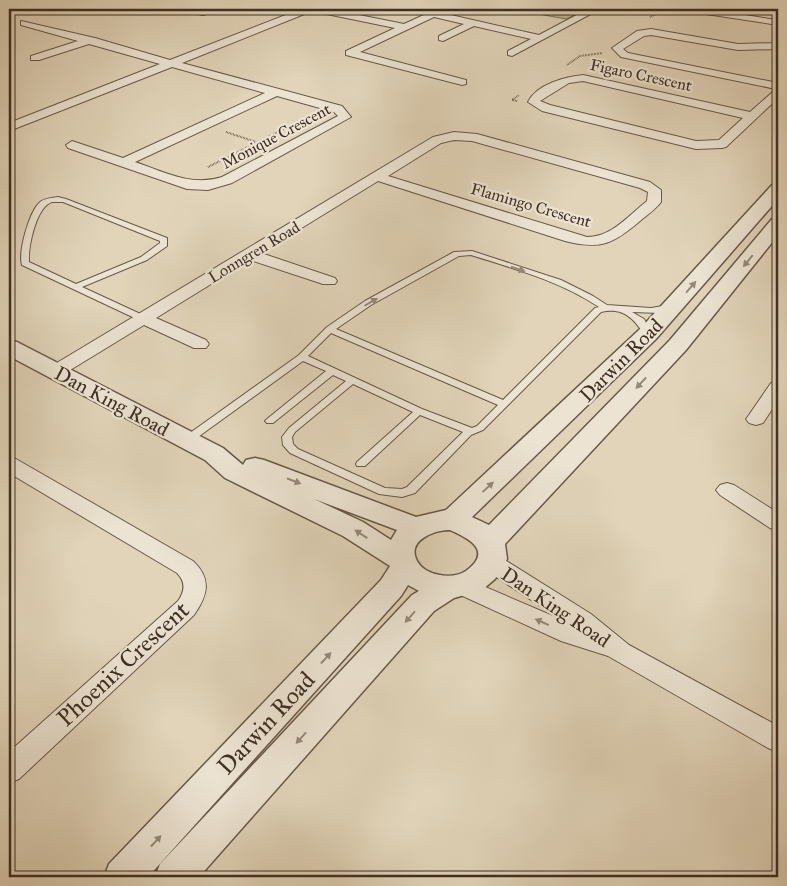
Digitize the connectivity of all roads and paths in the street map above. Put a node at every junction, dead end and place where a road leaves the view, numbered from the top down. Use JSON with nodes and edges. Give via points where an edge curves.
{"nodes":[{"id":1,"x":181,"y":9,"type":"edge"},
{"id":2,"x":218,"y":9,"type":"edge"},
{"id":3,"x":310,"y":9,"type":"edge"},
{"id":4,"x":316,"y":9,"type":"edge"},
{"id":5,"x":444,"y":9,"type":"edge"},
{"id":6,"x":595,"y":9,"type":"edge"},
{"id":7,"x":693,"y":9,"type":"edge"},
{"id":8,"x":432,"y":14,"type":"junction"},
{"id":9,"x":24,"y":23,"type":"dead end"},
{"id":10,"x":473,"y":23,"type":"junction"},
{"id":11,"x":777,"y":25,"type":"edge"},
{"id":12,"x":404,"y":27,"type":"junction"},
{"id":13,"x":443,"y":38,"type":"dead end"},
{"id":14,"x":541,"y":38,"type":"junction"},
{"id":15,"x":91,"y":40,"type":"junction"},
{"id":16,"x":778,"y":46,"type":"edge"},
{"id":17,"x":512,"y":53,"type":"dead end"},
{"id":18,"x":35,"y":58,"type":"dead end"},
{"id":19,"x":169,"y":64,"type":"junction"},
{"id":20,"x":462,"y":82,"type":"dead end"},
{"id":21,"x":778,"y":86,"type":"edge"},
{"id":22,"x":778,"y":92,"type":"edge"},
{"id":23,"x":274,"y":93,"type":"junction"},
{"id":24,"x":329,"y":107,"type":"junction"},
{"id":25,"x":752,"y":116,"type":"junction"},
{"id":26,"x":204,"y":125,"type":"junction"},
{"id":27,"x":9,"y":127,"type":"edge"},
{"id":28,"x":454,"y":136,"type":"joint"},
{"id":29,"x":256,"y":142,"type":"junction"},
{"id":30,"x":72,"y":145,"type":"dead end"},
{"id":31,"x":283,"y":151,"type":"junction"},
{"id":32,"x":125,"y":162,"type":"junction"},
{"id":33,"x":378,"y":177,"type":"junction"},
{"id":34,"x":178,"y":182,"type":"junction"},
{"id":35,"x":778,"y":189,"type":"edge"},
{"id":36,"x":778,"y":223,"type":"edge"},
{"id":37,"x":250,"y":255,"type":"junction"},
{"id":38,"x":329,"y":281,"type":"dead end"},
{"id":39,"x":76,"y":286,"type":"junction"},
{"id":40,"x":675,"y":306,"type":"junction"},
{"id":41,"x":605,"y":308,"type":"junction"},
{"id":42,"x":621,"y":308,"type":"junction"},
{"id":43,"x":144,"y":319,"type":"junction"},
{"id":44,"x":330,"y":329,"type":"junction"},
{"id":45,"x":648,"y":334,"type":"junction"},
{"id":46,"x":200,"y":344,"type":"dead end"},
{"id":47,"x":9,"y":347,"type":"edge"},
{"id":48,"x":302,"y":357,"type":"junction"},
{"id":49,"x":56,"y":371,"type":"junction"},
{"id":50,"x":332,"y":371,"type":"junction"},
{"id":51,"x":353,"y":380,"type":"junction"},
{"id":52,"x":778,"y":387,"type":"edge"},
{"id":53,"x":504,"y":404,"type":"junction"},
{"id":54,"x":419,"y":410,"type":"junction"},
{"id":55,"x":756,"y":419,"type":"dead end"},
{"id":56,"x":270,"y":421,"type":"dead end"},
{"id":57,"x":468,"y":432,"type":"junction"},
{"id":58,"x":187,"y":440,"type":"junction"},
{"id":59,"x":214,"y":454,"type":"junction"},
{"id":60,"x":9,"y":464,"type":"edge"},
{"id":61,"x":361,"y":464,"type":"dead end"},
{"id":62,"x":727,"y":490,"type":"dead end"},
{"id":63,"x":453,"y":520,"type":"junction"},
{"id":64,"x":778,"y":523,"type":"edge"},
{"id":65,"x":417,"y":527,"type":"junction"},
{"id":66,"x":491,"y":553,"type":"junction"},
{"id":67,"x":403,"y":563,"type":"junction"},
{"id":68,"x":455,"y":586,"type":"junction"},
{"id":69,"x":620,"y":652,"type":"junction"},
{"id":70,"x":778,"y":740,"type":"edge"},
{"id":71,"x":9,"y":769,"type":"edge"},
{"id":72,"x":123,"y":877,"type":"edge"},
{"id":73,"x":174,"y":877,"type":"edge"}],
"edges":[{"from":1,"to":2,"type":"street","via":[[203,12]]},
{"from":3,"to":19,"type":"street"},
{"from":4,"to":12,"type":"street"},
{"from":5,"to":8,"type":"street"},
{"from":6,"to":14,"type":"street"},
{"from":7,"to":11,"type":"street"},
{"from":8,"to":10,"type":"street"},
{"from":8,"to":12,"type":"street"},
{"from":9,"to":15,"type":"street","name":"Monique Crescent"},
{"from":10,"to":13,"type":"street"},
{"from":10,"to":14,"type":"street"},
{"from":12,"to":20,"type":"street","via":[[351,51],[351,55]]},
{"from":14,"to":17,"type":"street"},
{"from":15,"to":18,"type":"street"},
{"from":15,"to":19,"type":"street","name":"Monique Crescent"},
{"from":16,"to":21,"type":"street","via":[[738,47],[651,32],[640,33],[617,48],[625,55]]},
{"from":19,"to":23,"type":"street","name":"Monique Crescent"},
{"from":19,"to":27,"type":"street"},
{"from":22,"to":25,"type":"street"},
{"from":23,"to":24,"type":"street","name":"Monique Crescent"},
{"from":23,"to":26,"type":"street"},
{"from":24,"to":29,"type":"path"},
{"from":24,"to":31,"type":"street","name":"Monique Crescent","via":[[343,112],[345,117]]},
{"from":25,"to":25,"type":"street","name":"Figaro Crescent","via":[[722,144],[696,145],[555,111],[534,102],[566,80],[583,78]]},
{"from":26,"to":29,"type":"path"},
{"from":26,"to":32,"type":"street"},
{"from":28,"to":33,"type":"street","name":"Lonngren Road","via":[[437,140]]},
{"from":28,"to":33,"type":"street","name":"Flamingo Crescent","via":[[473,137],[645,185],[654,190],[654,202],[616,235],[591,242]]},
{"from":29,"to":31,"type":"path"},
{"from":29,"to":34,"type":"path"},
{"from":30,"to":32,"type":"street","name":"Monique Crescent"},
{"from":31,"to":34,"type":"street","name":"Monique Crescent","via":[[214,185],[192,186]]},
{"from":32,"to":34,"type":"street","name":"Monique Crescent"},
{"from":33,"to":37,"type":"street","name":"Lonngren Road"},
{"from":40,"to":35,"type":"street","name":"Darwin Road","one_way":true},
{"from":36,"to":66,"type":"street","name":"Darwin Road","one_way":true,"via":[[678,344]]},
{"from":37,"to":38,"type":"street"},
{"from":37,"to":43,"type":"street","name":"Lonngren Road"},
{"from":39,"to":39,"type":"lane","via":[[29,265],[24,259],[40,205],[44,202],[64,200],[164,240],[164,244],[125,268]]},
{"from":39,"to":43,"type":"lane"},
{"from":40,"to":42,"type":"lane","via":[[656,311]]},
{"from":40,"to":45,"type":"street","name":"Darwin Road"},
{"from":41,"to":42,"type":"lane"},
{"from":44,"to":41,"type":"lane","one_way":true,"via":[[368,303],[434,265],[462,253],[569,286]]},
{"from":41,"to":53,"type":"lane","via":[[591,316]]},
{"from":42,"to":45,"type":"lane","via":[[642,321]]},
{"from":43,"to":46,"type":"street"},
{"from":43,"to":49,"type":"street","name":"Lonngren Road"},
{"from":44,"to":48,"type":"lane"},
{"from":44,"to":53,"type":"lane"},
{"from":63,"to":45,"type":"street","name":"Darwin Road","one_way":true},
{"from":47,"to":49,"type":"street","name":"Dan King Road"},
{"from":48,"to":50,"type":"lane"},
{"from":48,"to":58,"type":"lane"},
{"from":49,"to":58,"type":"street","name":"Dan King Road"},
{"from":50,"to":51,"type":"lane"},
{"from":50,"to":56,"type":"lane"},
{"from":51,"to":54,"type":"lane"},
{"from":51,"to":57,"type":"lane","via":[[292,430],[287,438],[294,451],[383,491],[402,493],[411,490]]},
{"from":52,"to":55,"type":"street"},
{"from":53,"to":57,"type":"lane","via":[[477,430]]},
{"from":54,"to":57,"type":"lane"},
{"from":54,"to":61,"type":"lane"},
{"from":58,"to":59,"type":"street","name":"Dan King Road"},
{"from":59,"to":65,"type":"street","name":"Dan King Road","one_way":true,"via":[[248,463]]},
{"from":67,"to":59,"type":"street","name":"Dan King Road","one_way":true,"via":[[353,529],[234,472]]},
{"from":60,"to":71,"type":"street","name":"Phoenix Crescent","via":[[184,567],[197,587],[186,608]]},
{"from":62,"to":64,"type":"street"},
{"from":63,"to":65,"type":"street","via":[[434,521]]},
{"from":63,"to":66,"type":"street","via":[[482,532]]},
{"from":65,"to":67,"type":"street","via":[[405,538],[400,549]]},
{"from":66,"to":68,"type":"street","via":[[480,577]]},
{"from":66,"to":69,"type":"street","name":"Dan King Road"},
{"from":67,"to":68,"type":"street","via":[[420,580]]},
{"from":72,"to":67,"type":"street","name":"Darwin Road","one_way":true,"via":[[391,588]]},
{"from":69,"to":68,"type":"street","name":"Dan King Road","one_way":true},
{"from":68,"to":73,"type":"street","name":"Darwin Road","one_way":true,"via":[[423,603]]},
{"from":69,"to":70,"type":"street","name":"Dan King Road"}]}
